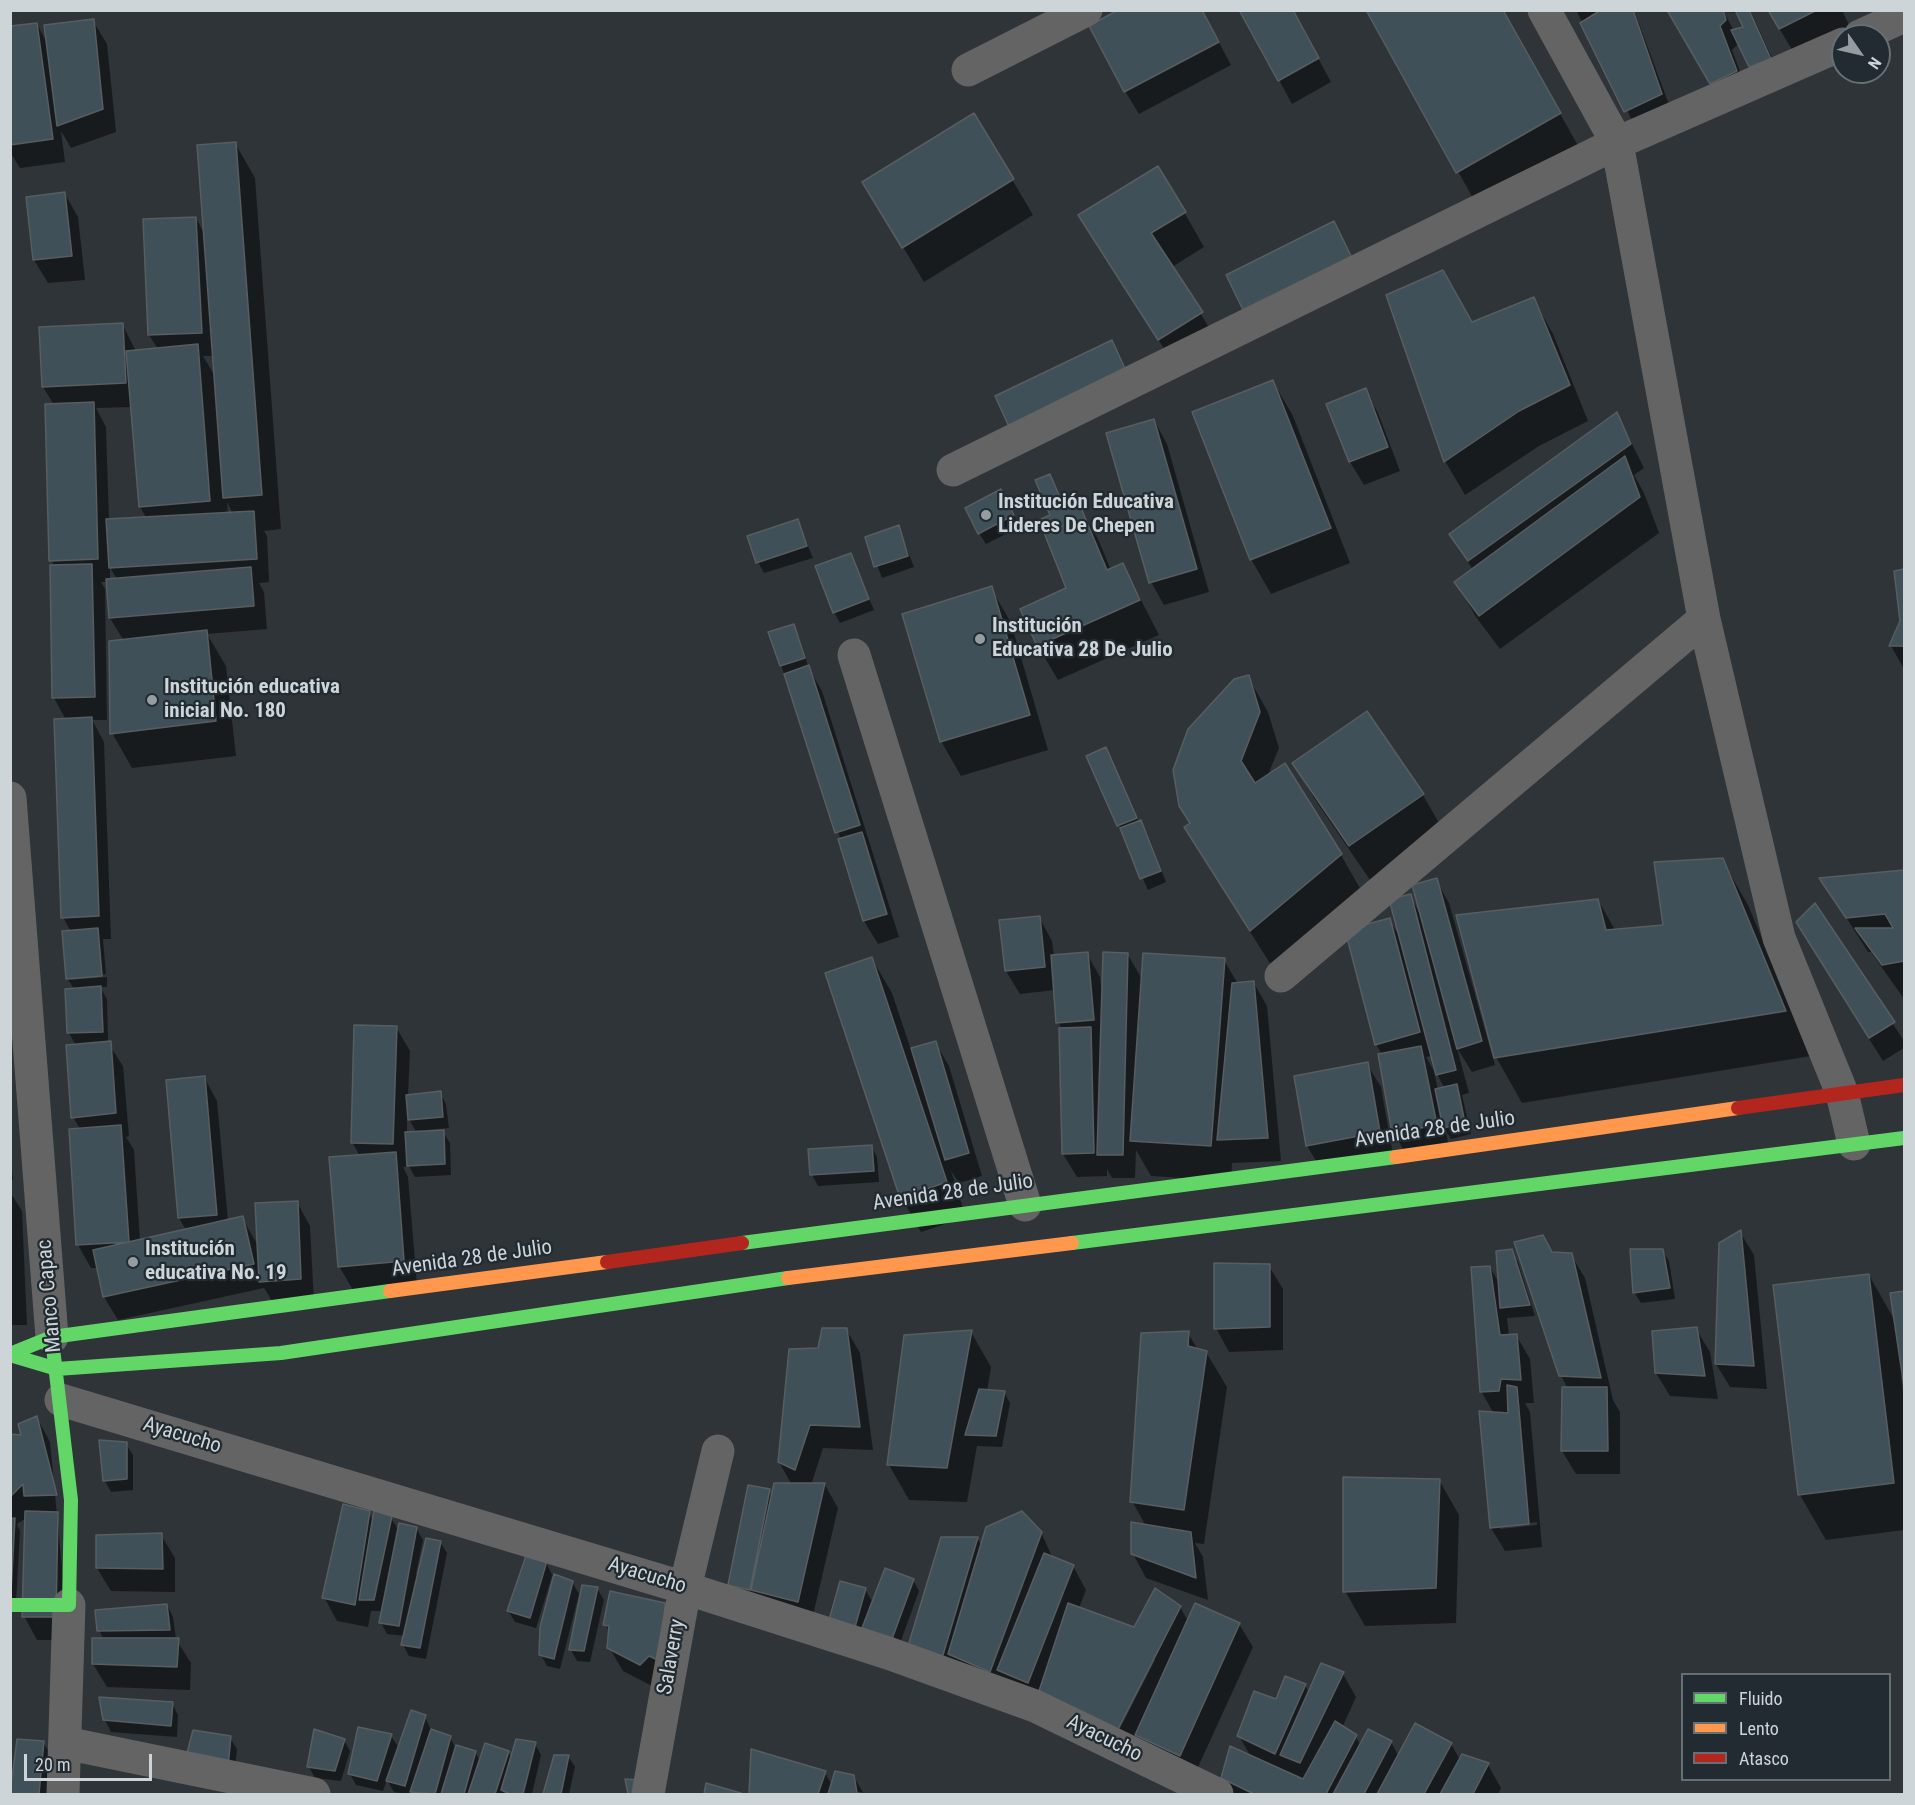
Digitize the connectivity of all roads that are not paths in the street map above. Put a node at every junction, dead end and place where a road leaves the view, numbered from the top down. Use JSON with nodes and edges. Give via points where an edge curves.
{"nodes":[{"id":1,"x":1086,"y":10,"type":"edge"},
{"id":2,"x":1544,"y":10,"type":"edge"},
{"id":3,"x":1905,"y":16,"type":"edge"},
{"id":4,"x":1879,"y":24,"type":"edge"},
{"id":5,"x":1831,"y":43,"type":"edge"},
{"id":6,"x":968,"y":70,"type":"dead end"},
{"id":7,"x":1617,"y":143,"type":"junction"},
{"id":8,"x":953,"y":470,"type":"dead end"},
{"id":9,"x":1704,"y":619,"type":"junction"},
{"id":10,"x":854,"y":655,"type":"dead end"},
{"id":11,"x":10,"y":798,"type":"edge"},
{"id":12,"x":1281,"y":976,"type":"dead end"},
{"id":13,"x":1905,"y":1085,"type":"edge"},
{"id":14,"x":1842,"y":1093,"type":"junction"},
{"id":15,"x":1905,"y":1138,"type":"edge"},
{"id":16,"x":1854,"y":1144,"type":"junction"},
{"id":17,"x":1025,"y":1205,"type":"junction"},
{"id":18,"x":52,"y":1337,"type":"junction"},
{"id":19,"x":10,"y":1355,"type":"edge"},
{"id":20,"x":59,"y":1385,"type":"junction"},
{"id":21,"x":718,"y":1451,"type":"dead end"},
{"id":22,"x":685,"y":1588,"type":"junction"},
{"id":23,"x":10,"y":1605,"type":"edge"},
{"id":24,"x":69,"y":1605,"type":"junction"},
{"id":25,"x":65,"y":1743,"type":"junction"},
{"id":26,"x":63,"y":1794,"type":"edge"},
{"id":27,"x":314,"y":1794,"type":"edge"},
{"id":28,"x":648,"y":1794,"type":"edge"},
{"id":29,"x":1217,"y":1794,"type":"edge"}],
"edges":[{"from":1,"to":6,"type":"street"},
{"from":2,"to":7,"type":"street"},
{"from":3,"to":4,"type":"street"},
{"from":5,"to":7,"type":"street"},
{"from":7,"to":8,"type":"street"},
{"from":7,"to":9,"type":"street"},
{"from":9,"to":12,"type":"street"},
{"from":9,"to":14,"type":"street","via":[[1779,938]]},
{"from":10,"to":17,"type":"street"},
{"from":11,"to":18,"type":"street","name":"Manco Capac"},
{"from":13,"to":14,"type":"street","name":"Avenida 28 de Julio"},
{"from":14,"to":16,"type":"street"},
{"from":14,"to":17,"type":"street","name":"Avenida 28 de Julio","via":[[1232,1185]]},
{"from":15,"to":16,"type":"street","name":"Avenida 28 de Julio"},
{"from":16,"to":20,"type":"street","name":"Avenida 28 de Julio","via":[[742,1279]]},
{"from":17,"to":18,"type":"street","name":"Avenida 28 de Julio","via":[[740,1248]]},
{"from":18,"to":19,"type":"street","name":"Avenida 28 de Julio"},
{"from":18,"to":20,"type":"street","name":"Manco Capac"},
{"from":19,"to":20,"type":"street","name":"Avenida 28 de Julio"},
{"from":20,"to":22,"type":"street","name":"Ayacucho"},
{"from":20,"to":24,"type":"street","name":"Manco Capac","via":[[71,1500]]},
{"from":21,"to":22,"type":"street","name":"Salaverry"},
{"from":22,"to":28,"type":"street","name":"Salaverry"},
{"from":22,"to":29,"type":"street","name":"Ayacucho","via":[[1006,1695],[1081,1726]]},
{"from":23,"to":24,"type":"street"},
{"from":24,"to":25,"type":"street","name":"Manco Capac"},
{"from":25,"to":26,"type":"street","name":"Manco Capac"},
{"from":25,"to":27,"type":"street"}]}
